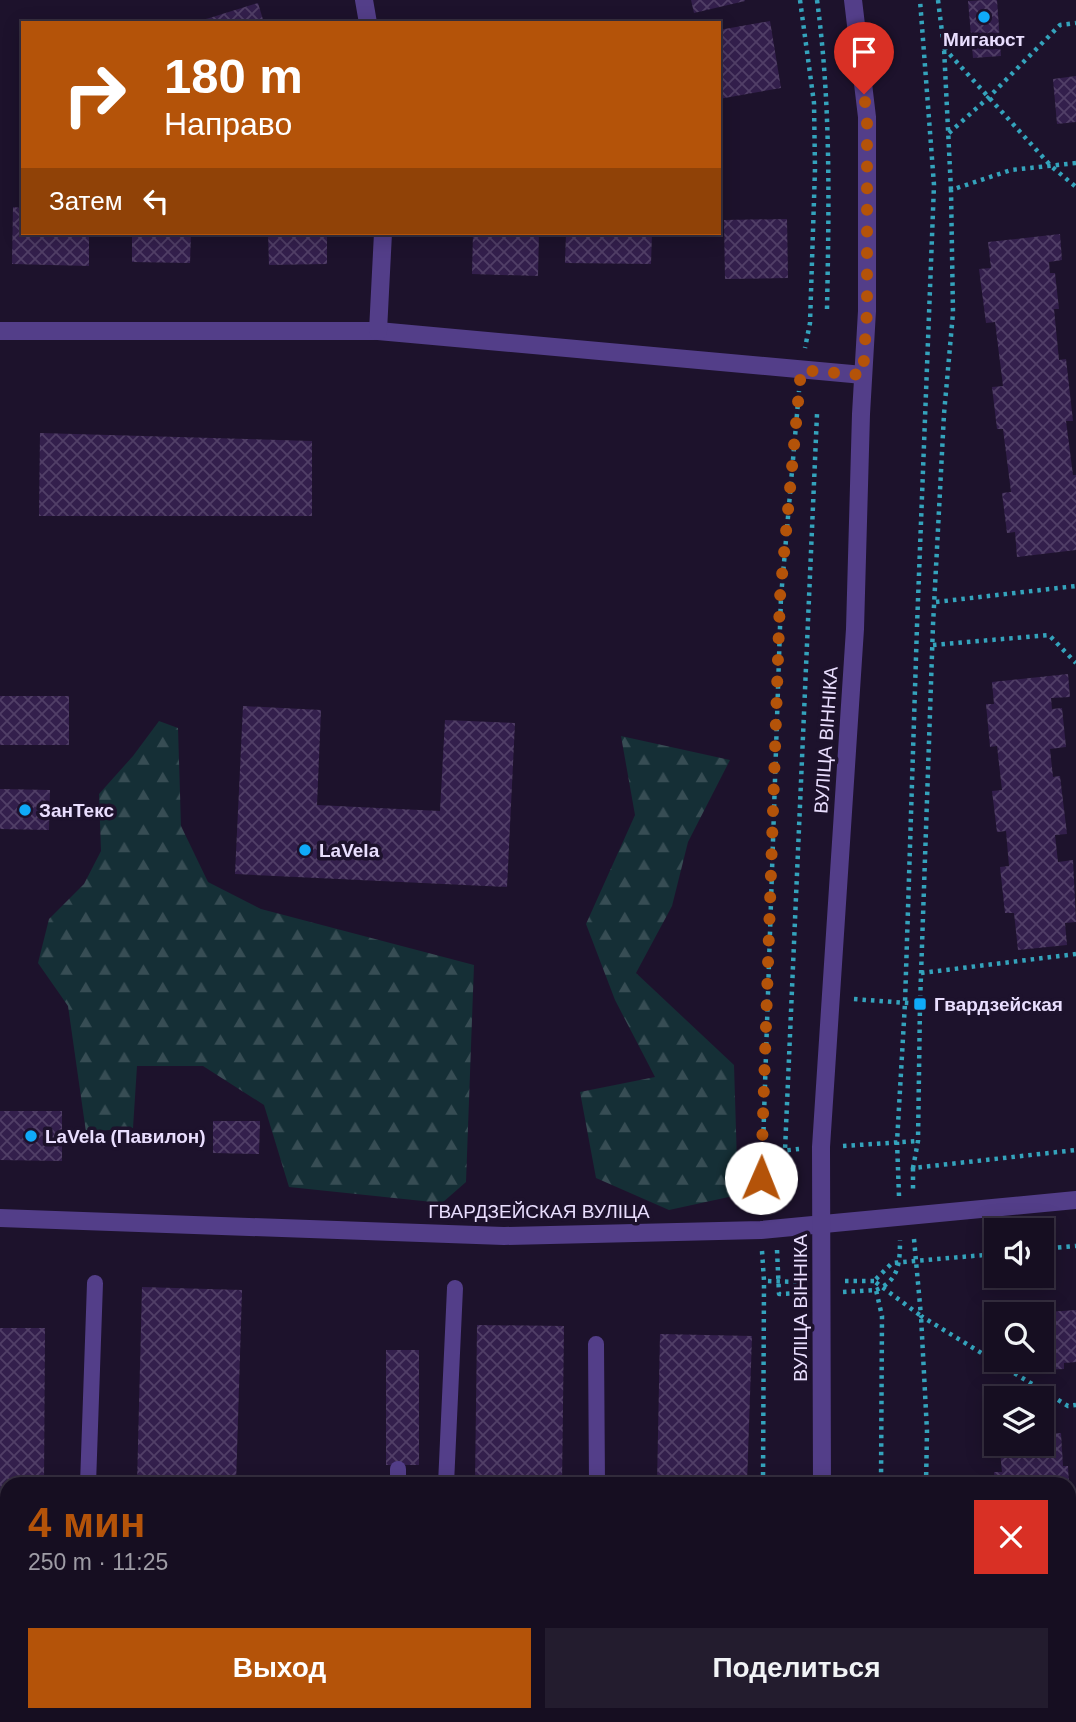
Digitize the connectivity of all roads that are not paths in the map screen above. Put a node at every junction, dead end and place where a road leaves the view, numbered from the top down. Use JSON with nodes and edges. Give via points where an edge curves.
{"nodes":[{"id":1,"x":364,"y":0,"type":"edge"},
{"id":2,"x":853,"y":0,"type":"edge"},
{"id":3,"x":368,"y":21,"type":"edge"},
{"id":4,"x":383,"y":235,"type":"edge"},
{"id":5,"x":0,"y":331,"type":"edge"},
{"id":6,"x":378,"y":331,"type":"junction"},
{"id":7,"x":863,"y":375,"type":"junction"},
{"id":8,"x":1076,"y":1200,"type":"edge"},
{"id":9,"x":0,"y":1218,"type":"edge"},
{"id":10,"x":821,"y":1224,"type":"junction"},
{"id":11,"x":95,"y":1283,"type":"dead end"},
{"id":12,"x":455,"y":1287,"type":"dead end"},
{"id":13,"x":596,"y":1344,"type":"dead end"},
{"id":14,"x":88,"y":1477,"type":"edge"},
{"id":15,"x":446,"y":1477,"type":"edge"},
{"id":16,"x":597,"y":1477,"type":"edge"},
{"id":17,"x":822,"y":1477,"type":"edge"}],
"edges":[{"from":1,"to":3,"type":"street"},
{"from":2,"to":7,"type":"street","name":"ВУЛІЦА ВІННІКА","via":[[867,117]]},
{"from":4,"to":6,"type":"street"},
{"from":5,"to":6,"type":"street"},
{"from":6,"to":7,"type":"street"},
{"from":7,"to":10,"type":"street","name":"ВУЛІЦА ВІННІКА","via":[[855,629],[821,1147]]},
{"from":8,"to":10,"type":"street","name":"ГВАРДЗЕЙСКАЯ ВУЛІЦА"},
{"from":9,"to":10,"type":"street","name":"ГВАРДЗЕЙСКАЯ ВУЛІЦА","via":[[504,1236],[761,1230]]},
{"from":10,"to":17,"type":"street","name":"ВУЛІЦА ВІННІКА"},
{"from":11,"to":14,"type":"lane"},
{"from":12,"to":15,"type":"lane"},
{"from":13,"to":16,"type":"lane"}]}
